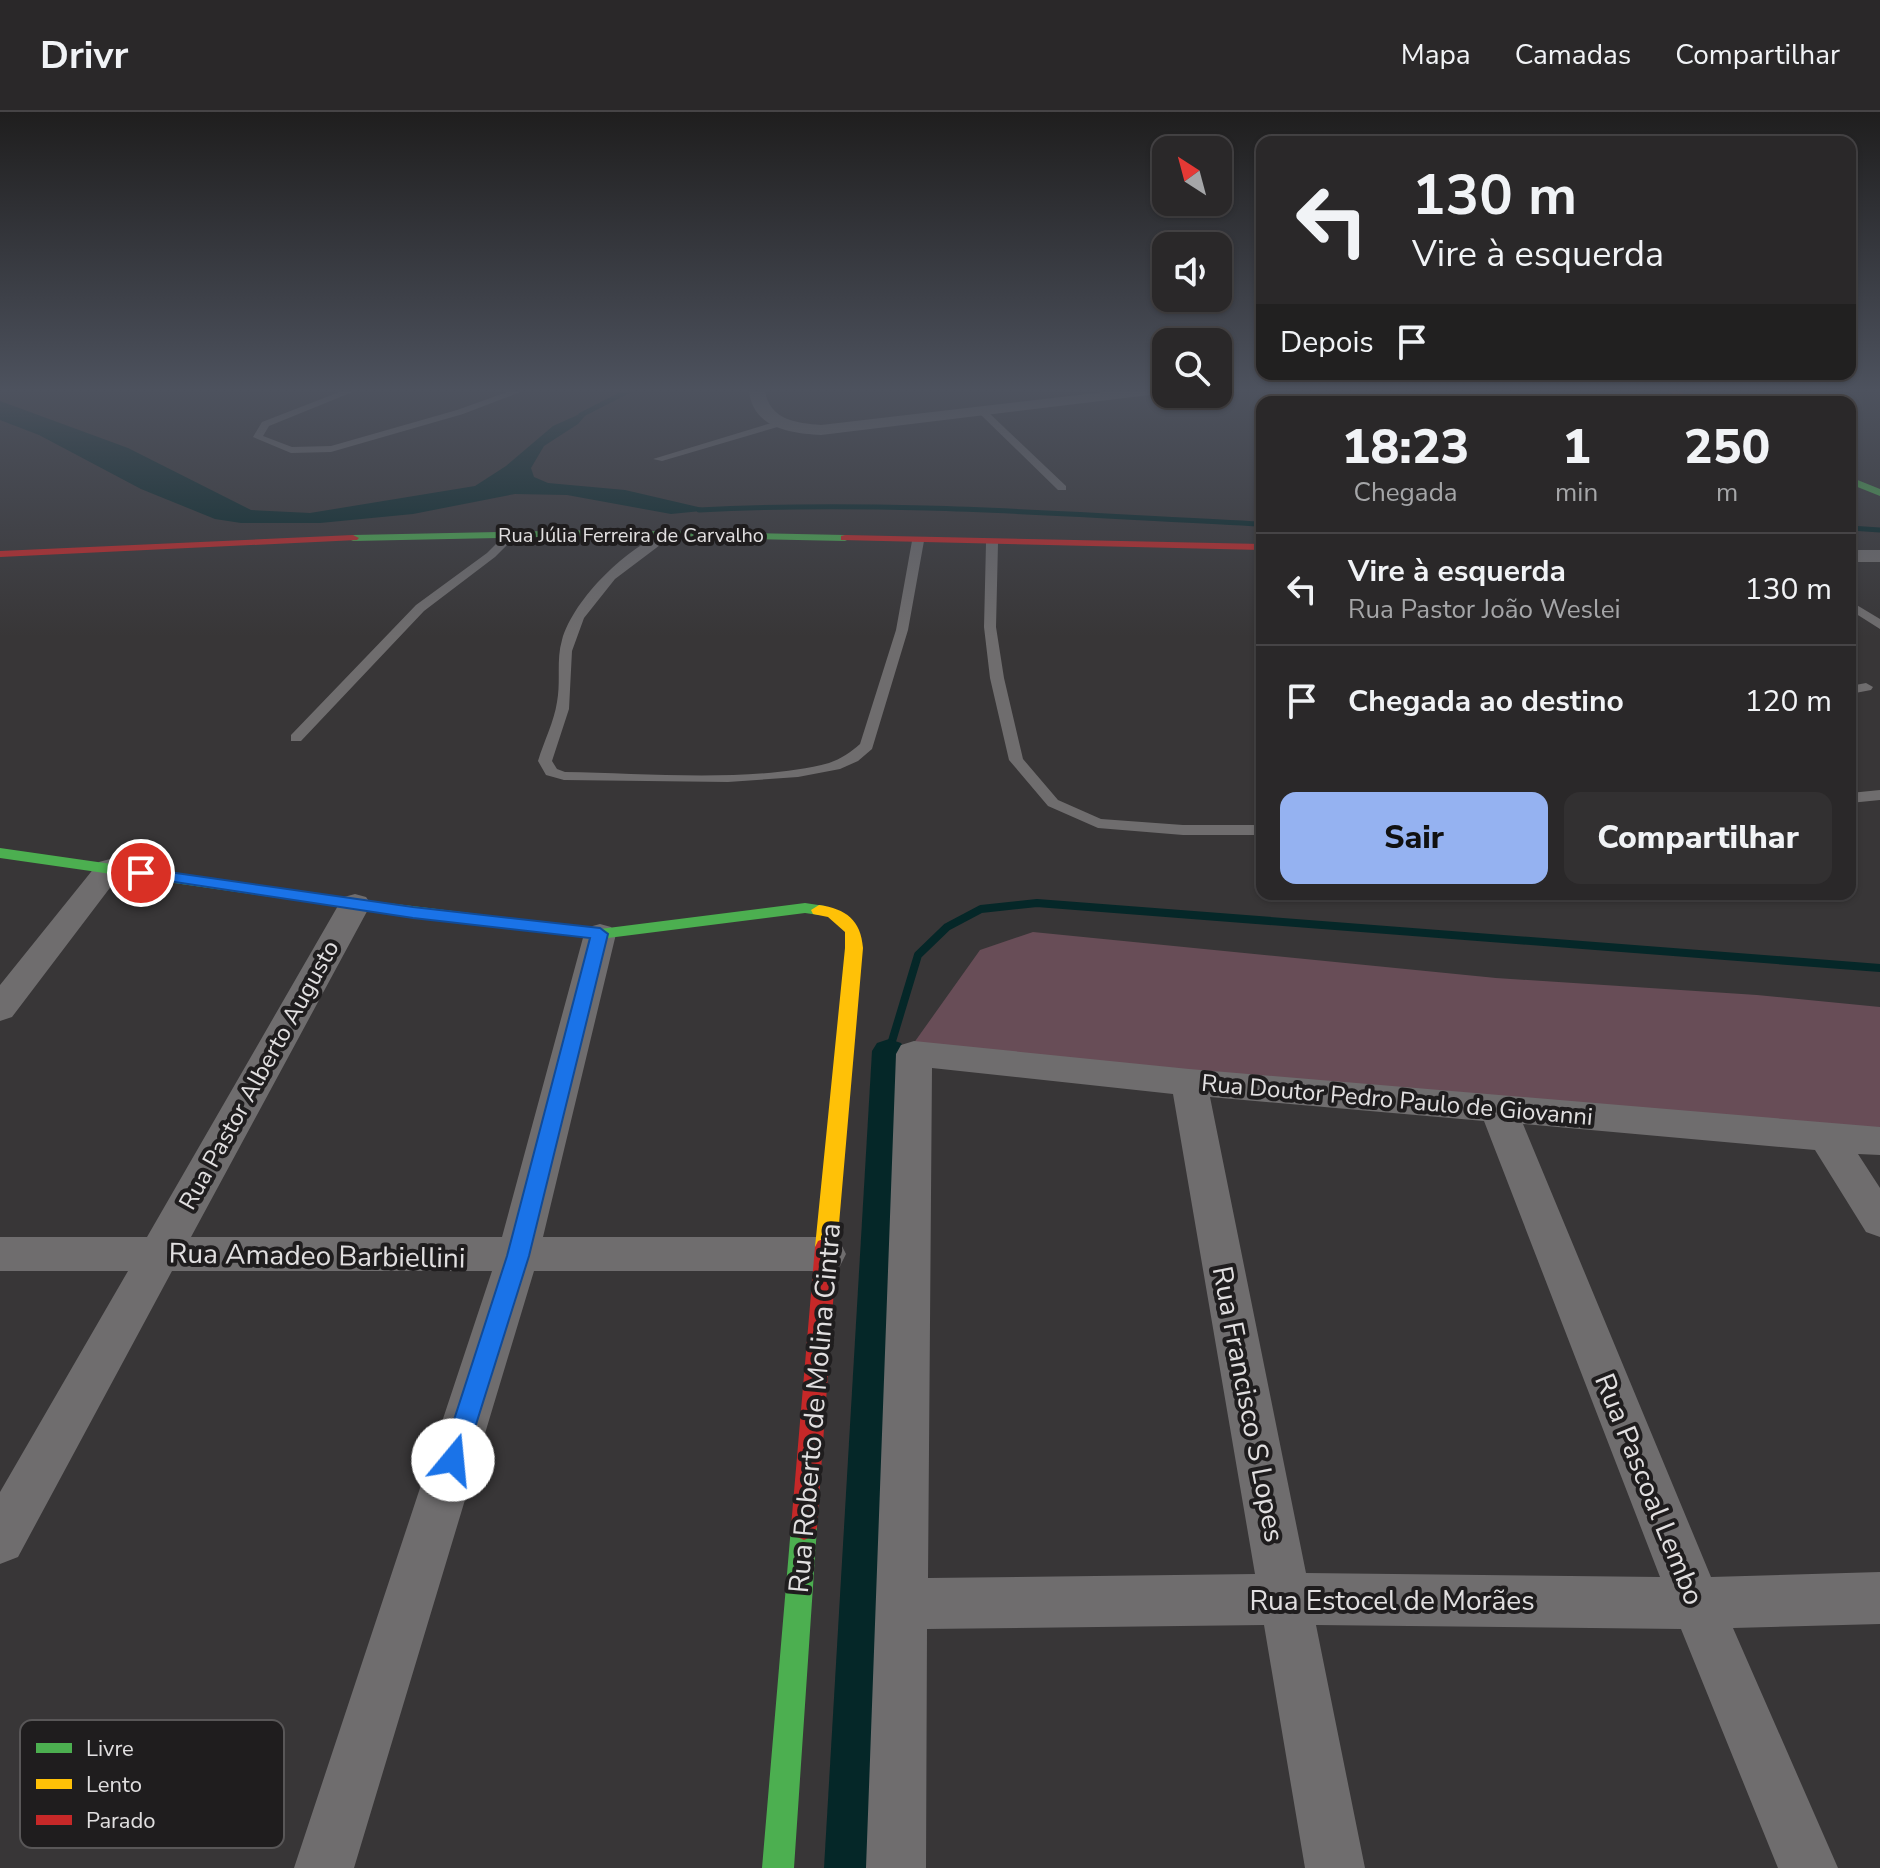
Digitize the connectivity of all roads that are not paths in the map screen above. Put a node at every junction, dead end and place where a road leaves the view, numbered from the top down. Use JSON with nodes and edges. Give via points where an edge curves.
{"nodes":[{"id":1,"x":1046,"y":473,"type":"edge"},
{"id":2,"x":1856,"y":483,"type":"edge"},
{"id":3,"x":1062,"y":488,"type":"dead end"},
{"id":4,"x":1880,"y":493,"type":"edge"},
{"id":5,"x":512,"y":534,"type":"junction"},
{"id":6,"x":668,"y":534,"type":"junction"},
{"id":7,"x":918,"y":541,"type":"junction"},
{"id":8,"x":992,"y":543,"type":"junction"},
{"id":9,"x":1256,"y":547,"type":"edge"},
{"id":10,"x":0,"y":554,"type":"edge"},
{"id":11,"x":1856,"y":556,"type":"edge"},
{"id":12,"x":1880,"y":556,"type":"edge"},
{"id":13,"x":1856,"y":609,"type":"edge"},
{"id":14,"x":1880,"y":625,"type":"edge"},
{"id":15,"x":1866,"y":687,"type":"dead end"},
{"id":16,"x":1856,"y":689,"type":"edge"},
{"id":17,"x":296,"y":738,"type":"dead end"},
{"id":18,"x":1880,"y":795,"type":"edge"},
{"id":19,"x":1856,"y":797,"type":"edge"},
{"id":20,"x":1256,"y":830,"type":"edge"},
{"id":21,"x":0,"y":853,"type":"edge"},
{"id":22,"x":110,"y":868,"type":"junction"},
{"id":23,"x":355,"y":904,"type":"junction"},
{"id":24,"x":600,"y":934,"type":"junction"},
{"id":25,"x":0,"y":1009,"type":"edge"},
{"id":26,"x":1189,"y":1082,"type":"junction"},
{"id":27,"x":1497,"y":1107,"type":"junction"},
{"id":28,"x":1826,"y":1136,"type":"junction"},
{"id":29,"x":1880,"y":1141,"type":"edge"},
{"id":30,"x":1880,"y":1221,"type":"edge"},
{"id":31,"x":159,"y":1253,"type":"junction"},
{"id":32,"x":0,"y":1254,"type":"edge"},
{"id":33,"x":825,"y":1254,"type":"junction"},
{"id":34,"x":518,"y":1256,"type":"junction"},
{"id":35,"x":0,"y":1540,"type":"edge"},
{"id":36,"x":1880,"y":1598,"type":"edge"},
{"id":37,"x":1285,"y":1599,"type":"junction"},
{"id":38,"x":1696,"y":1603,"type":"junction"},
{"id":39,"x":903,"y":1604,"type":"junction"},
{"id":40,"x":324,"y":1868,"type":"edge"},
{"id":41,"x":778,"y":1868,"type":"edge"},
{"id":42,"x":896,"y":1868,"type":"edge"},
{"id":43,"x":1335,"y":1868,"type":"edge"},
{"id":44,"x":1808,"y":1868,"type":"edge"}],
"edges":[{"from":1,"to":3,"type":"lane"},
{"from":2,"to":4,"type":"street"},
{"from":5,"to":6,"type":"street","name":"Rua Júlia Ferreira de Carvalho"},
{"from":5,"to":10,"type":"street","name":"Rua Júlia Ferreira de Carvalho"},
{"from":5,"to":17,"type":"lane","via":[[420,608]]},
{"from":6,"to":7,"type":"street","name":"Rua Júlia Ferreira de Carvalho"},
{"from":6,"to":7,"type":"lane","via":[[596,590],[570,633],[564,702],[545,761],[551,772],[728,778],[798,773],[853,758],[867,746],[902,630]]},
{"from":7,"to":8,"type":"street","name":"Rua Júlia Ferreira de Carvalho"},
{"from":8,"to":9,"type":"street","name":"Rua Júlia Ferreira de Carvalho"},
{"from":8,"to":20,"type":"lane","via":[[990,627],[1016,760],[1053,803],[1098,823]]},
{"from":11,"to":12,"type":"street"},
{"from":13,"to":14,"type":"lane"},
{"from":15,"to":16,"type":"lane"},
{"from":18,"to":19,"type":"lane"},
{"from":21,"to":22,"type":"street"},
{"from":22,"to":23,"type":"street"},
{"from":22,"to":25,"type":"street"},
{"from":23,"to":24,"type":"street"},
{"from":23,"to":31,"type":"street","name":"Rua Pastor Alberto Augusto"},
{"from":24,"to":33,"type":"street","name":"Rua Roberto de Molina Cintra","via":[[805,908],[833,912],[853,930]]},
{"from":24,"to":34,"type":"street"},
{"from":26,"to":27,"type":"street","name":"Rua Doutor Pedro Paulo de Giovanni"},
{"from":26,"to":37,"type":"street","name":"Rua Francisco S Lopes"},
{"from":26,"to":39,"type":"street","name":"Rua Doutor Pedro Paulo de Giovanni","via":[[914,1054]]},
{"from":27,"to":28,"type":"street","name":"Rua Doutor Pedro Paulo de Giovanni"},
{"from":27,"to":38,"type":"street","name":"Rua Pascoal Lembo"},
{"from":28,"to":29,"type":"street","name":"Rua Doutor Pedro Paulo de Giovanni"},
{"from":28,"to":30,"type":"street"},
{"from":31,"to":32,"type":"street","name":"Rua Amadeo Barbiellini"},
{"from":31,"to":34,"type":"street","name":"Rua Amadeo Barbiellini"},
{"from":31,"to":35,"type":"street","name":"Rua Pastor Alberto Augusto"},
{"from":33,"to":34,"type":"street","name":"Rua Amadeo Barbiellini"},
{"from":33,"to":41,"type":"street","name":"Rua Roberto de Molina Cintra"},
{"from":34,"to":40,"type":"street"},
{"from":36,"to":38,"type":"street","name":"Rua Estocel de Morães"},
{"from":37,"to":38,"type":"street","name":"Rua Estocel de Morães"},
{"from":37,"to":39,"type":"street","name":"Rua Estocel de Morães"},
{"from":37,"to":43,"type":"street","name":"Rua Francisco S Lopes"},
{"from":38,"to":44,"type":"street","name":"Rua Pascoal Lembo"},
{"from":39,"to":42,"type":"street"}]}
